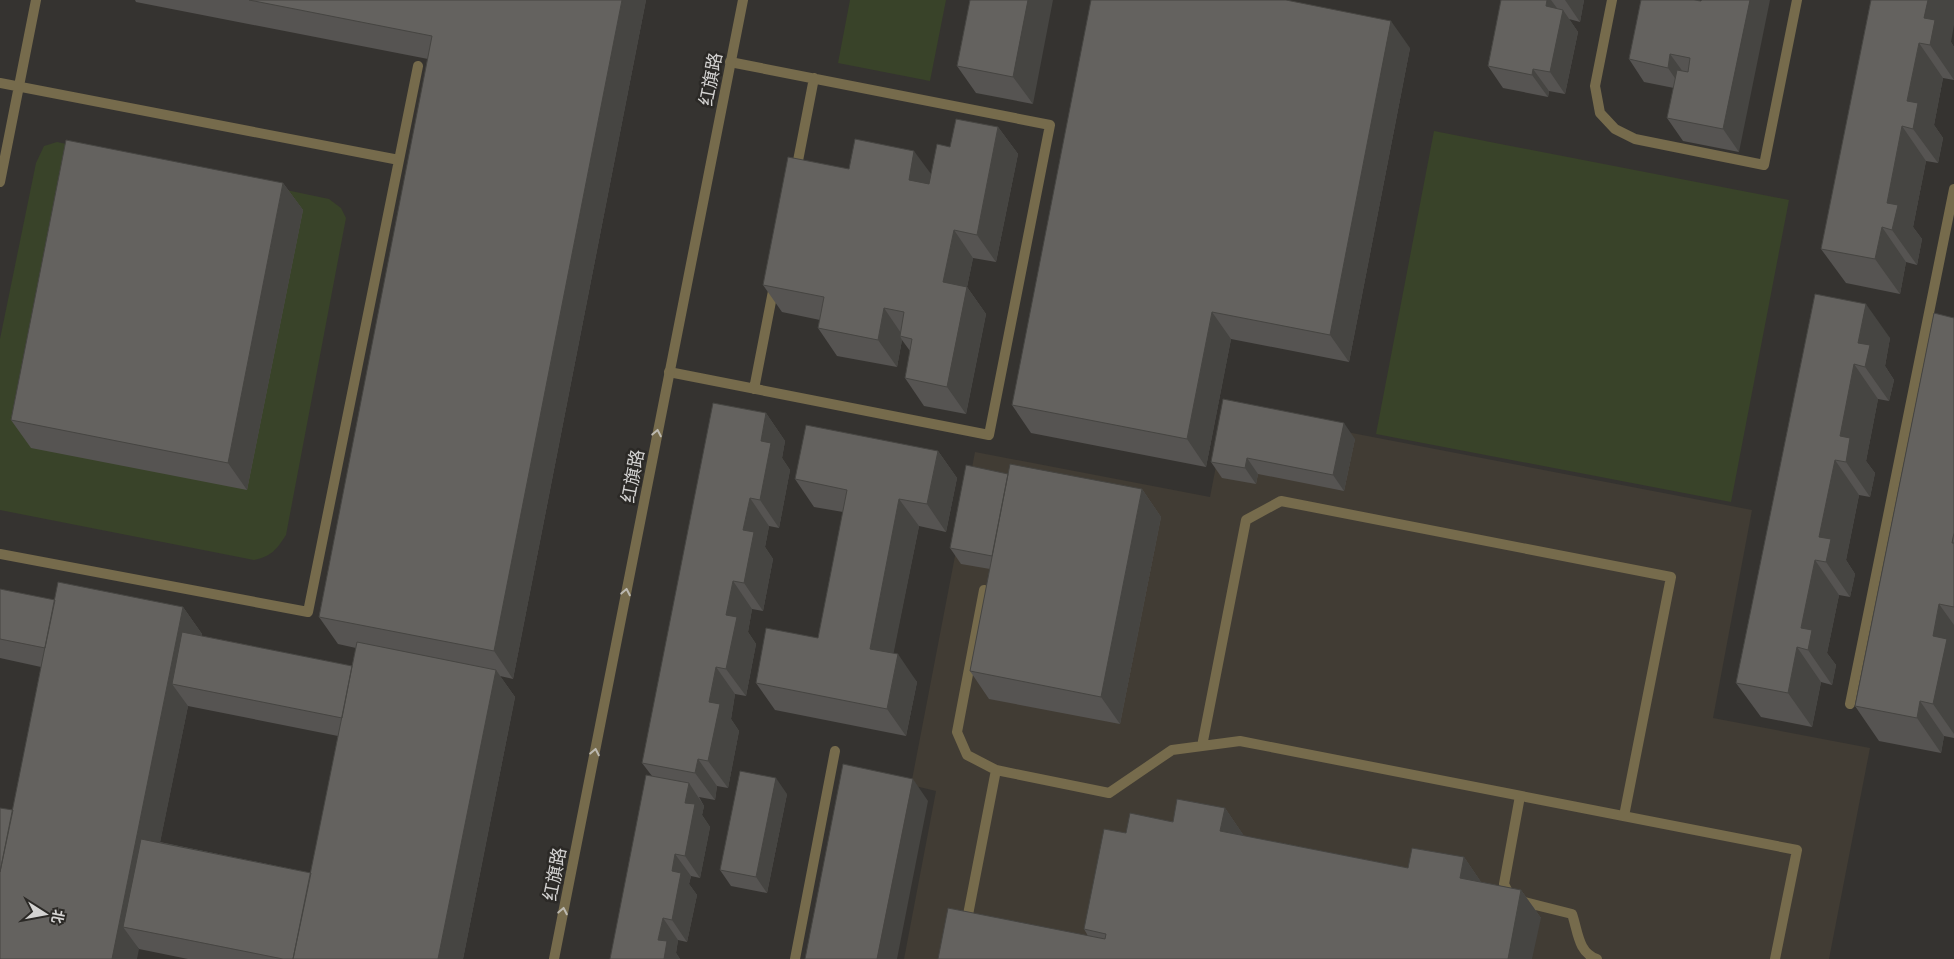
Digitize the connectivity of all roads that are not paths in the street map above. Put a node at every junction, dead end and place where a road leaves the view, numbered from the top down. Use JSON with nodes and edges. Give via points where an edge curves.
{"nodes":[{"id":1,"x":36,"y":0,"type":"edge"},
{"id":2,"x":743,"y":0,"type":"edge"},
{"id":3,"x":1612,"y":0,"type":"edge"},
{"id":4,"x":1797,"y":0,"type":"edge"},
{"id":5,"x":730,"y":62,"type":"junction"},
{"id":6,"x":418,"y":66,"type":"edge"},
{"id":7,"x":814,"y":78,"type":"junction"},
{"id":8,"x":0,"y":83,"type":"edge"},
{"id":9,"x":19,"y":86,"type":"junction"},
{"id":10,"x":399,"y":160,"type":"junction"},
{"id":11,"x":0,"y":182,"type":"edge"},
{"id":12,"x":794,"y":185,"type":"edge"},
{"id":13,"x":1954,"y":189,"type":"edge"},
{"id":14,"x":777,"y":272,"type":"edge"},
{"id":15,"x":669,"y":372,"type":"junction"},
{"id":16,"x":754,"y":389,"type":"junction"},
{"id":17,"x":0,"y":554,"type":"edge"},
{"id":18,"x":984,"y":590,"type":"edge"},
{"id":19,"x":1850,"y":704,"type":"dead end"},
{"id":20,"x":1202,"y":746,"type":"junction"},
{"id":21,"x":836,"y":751,"type":"dead end"},
{"id":22,"x":996,"y":770,"type":"junction"},
{"id":23,"x":1520,"y":796,"type":"junction"},
{"id":24,"x":1624,"y":816,"type":"junction"},
{"id":25,"x":963,"y":940,"type":"edge"},
{"id":26,"x":554,"y":959,"type":"edge"},
{"id":27,"x":795,"y":959,"type":"edge"},
{"id":28,"x":1597,"y":959,"type":"edge"},
{"id":29,"x":1775,"y":959,"type":"edge"}],
"edges":[{"from":1,"to":9,"type":"street"},
{"from":2,"to":5,"type":"street","name":"红旗路"},
{"from":3,"to":4,"type":"street","via":[[1595,86],[1600,114],[1615,129],[1635,139],[1764,165]]},
{"from":5,"to":7,"type":"street"},
{"from":5,"to":15,"type":"street","name":"红旗路"},
{"from":6,"to":10,"type":"street"},
{"from":7,"to":12,"type":"street"},
{"from":7,"to":16,"type":"street","via":[[1050,125],[989,435]]},
{"from":8,"to":9,"type":"street"},
{"from":9,"to":10,"type":"street"},
{"from":9,"to":11,"type":"street"},
{"from":10,"to":17,"type":"street","via":[[308,612]]},
{"from":13,"to":19,"type":"street","via":[[1933,316]]},
{"from":14,"to":16,"type":"street"},
{"from":15,"to":16,"type":"street"},
{"from":26,"to":15,"type":"street","name":"红旗路","one_way":true},
{"from":18,"to":22,"type":"street","via":[[957,732],[967,755]]},
{"from":20,"to":22,"type":"street","via":[[1172,750],[1109,792]]},
{"from":20,"to":23,"type":"street","via":[[1240,741]]},
{"from":20,"to":24,"type":"street","via":[[1246,520],[1281,501],[1671,577]]},
{"from":21,"to":27,"type":"street"},
{"from":22,"to":25,"type":"street"},
{"from":23,"to":24,"type":"street"},
{"from":23,"to":28,"type":"street","via":[[1504,884],[1508,894],[1520,902],[1572,914],[1581,946]]},
{"from":24,"to":29,"type":"street","via":[[1797,850]]}]}
